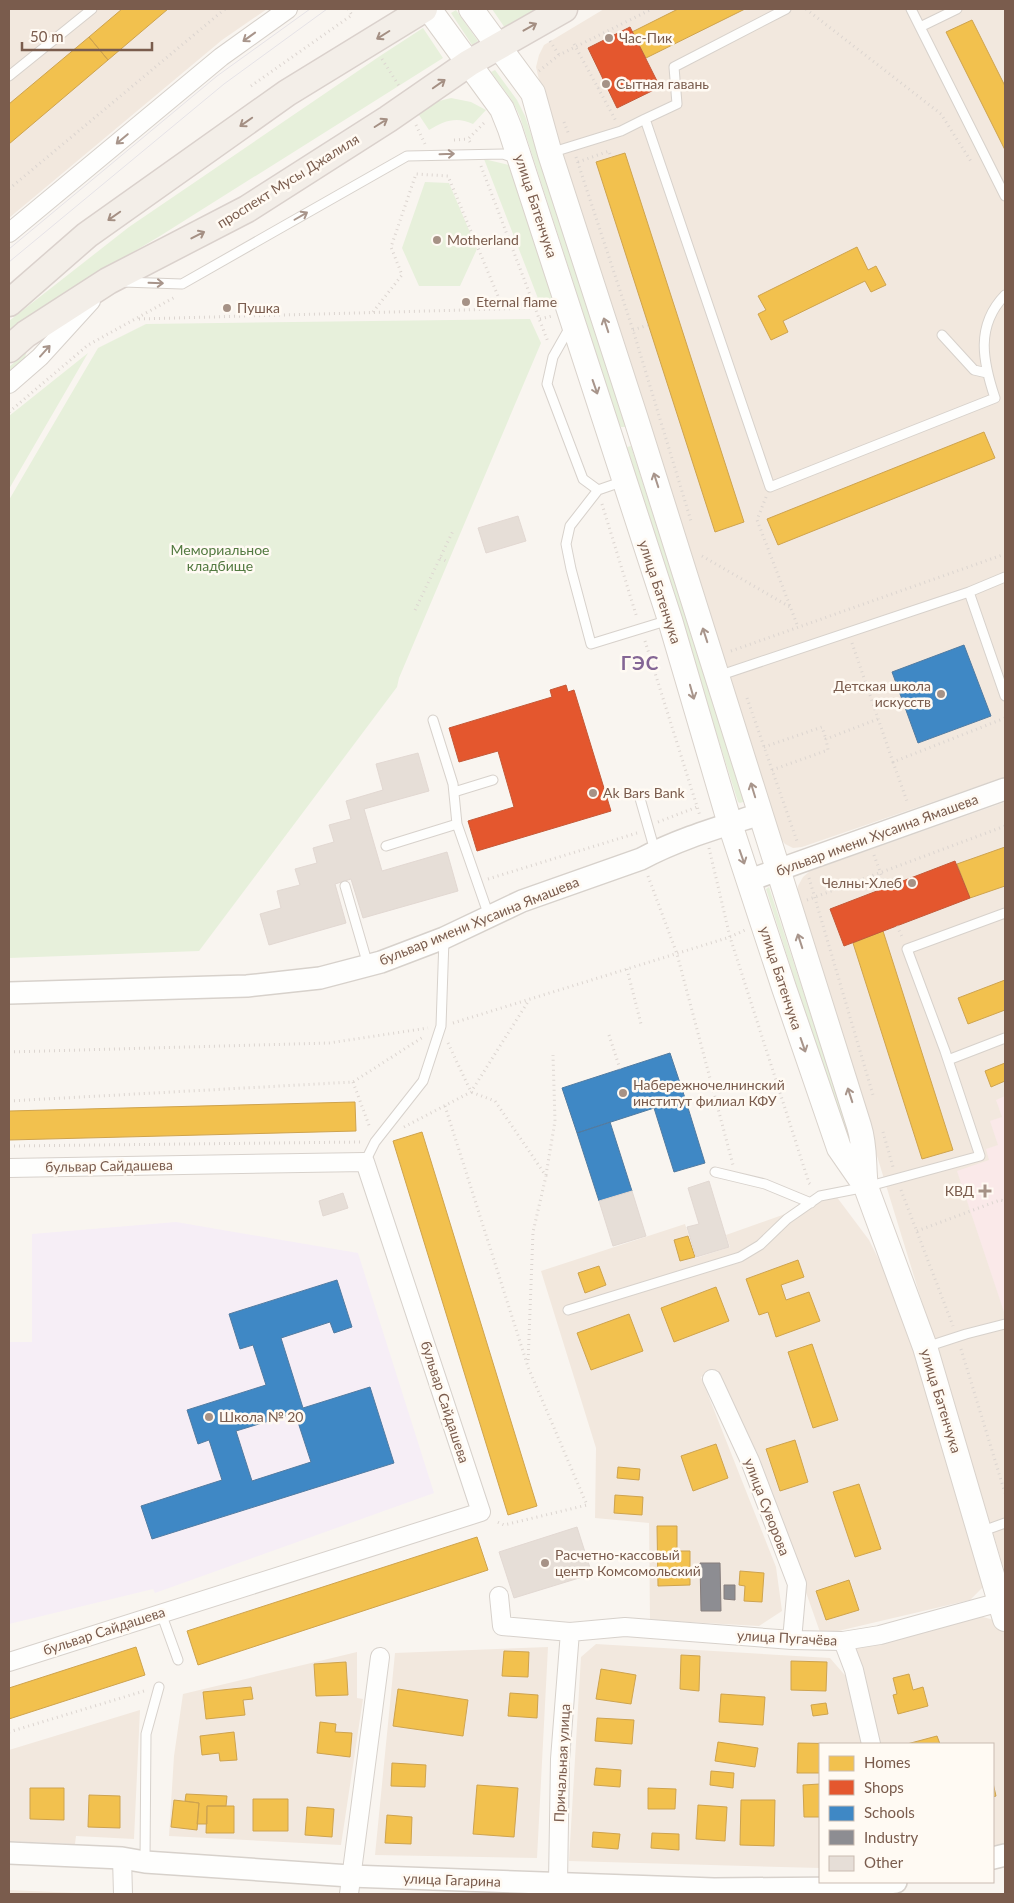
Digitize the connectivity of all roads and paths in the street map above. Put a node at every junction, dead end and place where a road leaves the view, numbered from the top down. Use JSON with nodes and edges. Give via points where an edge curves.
{"nodes":[{"id":1,"x":92,"y":9,"type":"edge"},
{"id":2,"x":225,"y":9,"type":"edge"},
{"id":3,"x":288,"y":9,"type":"edge"},
{"id":4,"x":348,"y":9,"type":"edge"},
{"id":5,"x":424,"y":9,"type":"edge"},
{"id":6,"x":429,"y":9,"type":"edge"},
{"id":7,"x":471,"y":9,"type":"edge"},
{"id":8,"x":564,"y":9,"type":"edge"},
{"id":9,"x":652,"y":9,"type":"edge"},
{"id":10,"x":786,"y":9,"type":"edge"},
{"id":11,"x":806,"y":9,"type":"edge"},
{"id":12,"x":911,"y":9,"type":"edge"},
{"id":13,"x":957,"y":9,"type":"edge"},
{"id":14,"x":920,"y":26,"type":"junction"},
{"id":15,"x":552,"y":42,"type":"dead end"},
{"id":16,"x":497,"y":45,"type":"junction"},
{"id":17,"x":575,"y":46,"type":"junction"},
{"id":18,"x":559,"y":55,"type":"junction"},
{"id":19,"x":380,"y":56,"type":"dead end"},
{"id":20,"x":469,"y":63,"type":"junction"},
{"id":21,"x":9,"y":76,"type":"edge"},
{"id":22,"x":546,"y":76,"type":"dead end"},
{"id":23,"x":606,"y":84,"type":"dead end"},
{"id":24,"x":251,"y":86,"type":"dead end"},
{"id":25,"x":399,"y":86,"type":"dead end"},
{"id":26,"x":598,"y":88,"type":"junction"},
{"id":27,"x":489,"y":117,"type":"dead end"},
{"id":28,"x":645,"y":119,"type":"junction"},
{"id":29,"x":563,"y":120,"type":"dead end"},
{"id":30,"x":621,"y":131,"type":"junction"},
{"id":31,"x":573,"y":146,"type":"junction"},
{"id":32,"x":476,"y":153,"type":"junction"},
{"id":33,"x":550,"y":154,"type":"junction"},
{"id":34,"x":610,"y":158,"type":"dead end"},
{"id":35,"x":522,"y":161,"type":"junction"},
{"id":36,"x":577,"y":162,"type":"junction"},
{"id":37,"x":973,"y":164,"type":"dead end"},
{"id":38,"x":9,"y":188,"type":"edge"},
{"id":39,"x":1005,"y":196,"type":"edge"},
{"id":40,"x":9,"y":233,"type":"edge"},
{"id":41,"x":108,"y":282,"type":"junction"},
{"id":42,"x":1005,"y":295,"type":"edge"},
{"id":43,"x":11,"y":300,"type":"edge"},
{"id":44,"x":503,"y":308,"type":"junction"},
{"id":45,"x":536,"y":308,"type":"junction"},
{"id":46,"x":373,"y":312,"type":"junction"},
{"id":47,"x":138,"y":319,"type":"dead end"},
{"id":48,"x":573,"y":323,"type":"junction"},
{"id":49,"x":648,"y":325,"type":"dead end"},
{"id":50,"x":633,"y":330,"type":"junction"},
{"id":51,"x":942,"y":335,"type":"dead end"},
{"id":52,"x":9,"y":349,"type":"edge"},
{"id":53,"x":553,"y":357,"type":"junction"},
{"id":54,"x":987,"y":373,"type":"junction"},
{"id":55,"x":9,"y":384,"type":"edge"},
{"id":56,"x":636,"y":419,"type":"junction"},
{"id":57,"x":608,"y":427,"type":"junction"},
{"id":58,"x":624,"y":481,"type":"junction"},
{"id":59,"x":770,"y":487,"type":"junction"},
{"id":60,"x":598,"y":490,"type":"junction"},
{"id":61,"x":694,"y":528,"type":"dead end"},
{"id":62,"x":453,"y":531,"type":"dead end"},
{"id":63,"x":699,"y":547,"type":"dead end"},
{"id":64,"x":1005,"y":554,"type":"edge"},
{"id":65,"x":702,"y":556,"type":"junction"},
{"id":66,"x":440,"y":558,"type":"junction"},
{"id":67,"x":448,"y":562,"type":"dead end"},
{"id":68,"x":705,"y":566,"type":"dead end"},
{"id":69,"x":1005,"y":577,"type":"edge"},
{"id":70,"x":969,"y":592,"type":"junction"},
{"id":71,"x":790,"y":607,"type":"junction"},
{"id":72,"x":415,"y":610,"type":"dead end"},
{"id":73,"x":670,"y":620,"type":"junction"},
{"id":74,"x":798,"y":627,"type":"junction"},
{"id":75,"x":641,"y":630,"type":"junction"},
{"id":76,"x":848,"y":632,"type":"junction"},
{"id":77,"x":728,"y":642,"type":"dead end"},
{"id":78,"x":731,"y":651,"type":"junction"},
{"id":79,"x":728,"y":673,"type":"junction"},
{"id":80,"x":1005,"y":696,"type":"edge"},
{"id":81,"x":1005,"y":718,"type":"edge"},
{"id":82,"x":878,"y":719,"type":"junction"},
{"id":83,"x":432,"y":720,"type":"dead end"},
{"id":84,"x":826,"y":739,"type":"junction"},
{"id":85,"x":764,"y":747,"type":"junction"},
{"id":86,"x":893,"y":762,"type":"junction"},
{"id":87,"x":772,"y":770,"type":"junction"},
{"id":88,"x":493,"y":780,"type":"dead end"},
{"id":89,"x":1005,"y":789,"type":"edge"},
{"id":90,"x":454,"y":792,"type":"junction"},
{"id":91,"x":639,"y":795,"type":"dead end"},
{"id":92,"x":697,"y":807,"type":"junction"},
{"id":93,"x":760,"y":814,"type":"junction"},
{"id":94,"x":914,"y":822,"type":"junction"},
{"id":95,"x":457,"y":824,"type":"junction"},
{"id":96,"x":730,"y":824,"type":"junction"},
{"id":97,"x":648,"y":826,"type":"junction"},
{"id":98,"x":1005,"y":826,"type":"edge"},
{"id":99,"x":705,"y":832,"type":"junction"},
{"id":100,"x":868,"y":838,"type":"junction"},
{"id":101,"x":386,"y":846,"type":"dead end"},
{"id":102,"x":648,"y":855,"type":"junction"},
{"id":103,"x":803,"y":860,"type":"junction"},
{"id":104,"x":779,"y":870,"type":"junction"},
{"id":105,"x":880,"y":872,"type":"junction"},
{"id":106,"x":750,"y":880,"type":"junction"},
{"id":107,"x":477,"y":882,"type":"junction"},
{"id":108,"x":345,"y":886,"type":"dead end"},
{"id":109,"x":886,"y":888,"type":"dead end"},
{"id":110,"x":790,"y":909,"type":"junction"},
{"id":111,"x":1005,"y":913,"type":"edge"},
{"id":112,"x":489,"y":916,"type":"junction"},
{"id":113,"x":763,"y":922,"type":"junction"},
{"id":114,"x":730,"y":937,"type":"junction"},
{"id":115,"x":444,"y":938,"type":"junction"},
{"id":116,"x":677,"y":954,"type":"junction"},
{"id":117,"x":368,"y":965,"type":"junction"},
{"id":118,"x":627,"y":969,"type":"junction"},
{"id":119,"x":9,"y":993,"type":"edge"},
{"id":120,"x":529,"y":1000,"type":"junction"},
{"id":121,"x":641,"y":1024,"type":"dead end"},
{"id":122,"x":441,"y":1026,"type":"junction"},
{"id":123,"x":609,"y":1035,"type":"dead end"},
{"id":124,"x":1005,"y":1038,"type":"edge"},
{"id":125,"x":9,"y":1052,"type":"edge"},
{"id":126,"x":553,"y":1055,"type":"dead end"},
{"id":127,"x":948,"y":1060,"type":"junction"},
{"id":128,"x":620,"y":1069,"type":"dead end"},
{"id":129,"x":353,"y":1082,"type":"junction"},
{"id":130,"x":470,"y":1092,"type":"junction"},
{"id":131,"x":9,"y":1101,"type":"edge"},
{"id":132,"x":445,"y":1106,"type":"junction"},
{"id":133,"x":375,"y":1142,"type":"junction"},
{"id":134,"x":9,"y":1146,"type":"edge"},
{"id":135,"x":365,"y":1162,"type":"junction"},
{"id":136,"x":9,"y":1168,"type":"edge"},
{"id":137,"x":715,"y":1172,"type":"dead end"},
{"id":138,"x":734,"y":1175,"type":"junction"},
{"id":139,"x":546,"y":1176,"type":"junction"},
{"id":140,"x":866,"y":1187,"type":"junction"},
{"id":141,"x":820,"y":1196,"type":"junction"},
{"id":142,"x":1005,"y":1201,"type":"edge"},
{"id":143,"x":811,"y":1203,"type":"junction"},
{"id":144,"x":917,"y":1231,"type":"dead end"},
{"id":145,"x":568,"y":1310,"type":"dead end"},
{"id":146,"x":1005,"y":1324,"type":"edge"},
{"id":147,"x":925,"y":1347,"type":"junction"},
{"id":148,"x":528,"y":1367,"type":"junction"},
{"id":149,"x":712,"y":1379,"type":"dead end"},
{"id":150,"x":587,"y":1505,"type":"dead end"},
{"id":151,"x":1005,"y":1523,"type":"edge"},
{"id":152,"x":980,"y":1532,"type":"junction"},
{"id":153,"x":499,"y":1596,"type":"dead end"},
{"id":154,"x":1003,"y":1610,"type":"edge"},
{"id":155,"x":161,"y":1613,"type":"junction"},
{"id":156,"x":570,"y":1632,"type":"junction"},
{"id":157,"x":792,"y":1640,"type":"junction"},
{"id":158,"x":843,"y":1641,"type":"junction"},
{"id":159,"x":380,"y":1657,"type":"dead end"},
{"id":160,"x":178,"y":1660,"type":"dead end"},
{"id":161,"x":9,"y":1662,"type":"edge"},
{"id":162,"x":159,"y":1687,"type":"joint"},
{"id":163,"x":9,"y":1732,"type":"edge"},
{"id":164,"x":870,"y":1743,"type":"edge"},
{"id":165,"x":9,"y":1853,"type":"edge"},
{"id":166,"x":122,"y":1858,"type":"junction"},
{"id":167,"x":145,"y":1862,"type":"junction"},
{"id":168,"x":888,"y":1883,"type":"edge"},
{"id":169,"x":349,"y":1885,"type":"edge"},
{"id":170,"x":559,"y":1888,"type":"edge"},
{"id":171,"x":123,"y":1894,"type":"edge"}],
"edges":[{"from":1,"to":21,"type":"lane"},
{"from":2,"to":38,"type":"path"},
{"from":3,"to":40,"type":"street","one_way":true,"via":[[221,57]]},
{"from":4,"to":24,"type":"path","via":[[352,15]]},
{"from":5,"to":43,"type":"main road","one_way":true,"via":[[287,93],[87,235]]},
{"from":6,"to":20,"type":"main road","name":"улица Батенчука"},
{"from":7,"to":16,"type":"main road","name":"улица Батенчука"},
{"from":16,"to":8,"type":"main road","name":"проспект Мусы Джалиля","one_way":true},
{"from":9,"to":17,"type":"path"},
{"from":10,"to":28,"type":"lane","via":[[674,67],[677,104]]},
{"from":11,"to":37,"type":"path","via":[[941,114]]},
{"from":12,"to":14,"type":"lane"},
{"from":13,"to":14,"type":"lane"},
{"from":14,"to":39,"type":"lane"},
{"from":15,"to":18,"type":"path"},
{"from":16,"to":20,"type":"main road","name":"проспект Мусы Джалиля"},
{"from":16,"to":33,"type":"main road","name":"улица Батенчука","via":[[533,93]]},
{"from":17,"to":18,"type":"path"},
{"from":17,"to":26,"type":"path"},
{"from":18,"to":22,"type":"path","via":[[542,68]]},
{"from":19,"to":25,"type":"path"},
{"from":20,"to":35,"type":"main road","name":"улица Батенчука","via":[[502,108]]},
{"from":41,"to":20,"type":"main road","name":"проспект Мусы Джалиля","one_way":true,"via":[[247,209]]},
{"from":23,"to":26,"type":"path"},
{"from":26,"to":30,"type":"path"},
{"from":27,"to":32,"type":"path","via":[[468,139]]},
{"from":28,"to":30,"type":"lane"},
{"from":28,"to":59,"type":"lane"},
{"from":29,"to":31,"type":"path"},
{"from":30,"to":31,"type":"lane"},
{"from":31,"to":33,"type":"lane"},
{"from":31,"to":36,"type":"path"},
{"from":32,"to":35,"type":"lane","via":[[503,154]]},
{"from":41,"to":32,"type":"lane","one_way":true,"via":[[182,284],[407,156]]},
{"from":32,"to":45,"type":"path"},
{"from":56,"to":33,"type":"main road","name":"улица Батенчука","one_way":true},
{"from":34,"to":36,"type":"path","via":[[609,151]]},
{"from":35,"to":48,"type":"main road","name":"улица Батенчука"},
{"from":36,"to":50,"type":"path"},
{"from":41,"to":52,"type":"main road","name":"проспект Мусы Джалиля","via":[[26,334]]},
{"from":55,"to":41,"type":"street","one_way":true,"via":[[40,357]]},
{"from":42,"to":54,"type":"lane","via":[[995,307],[985,334]]},
{"from":44,"to":45,"type":"path"},
{"from":44,"to":46,"type":"path"},
{"from":44,"to":46,"type":"path","via":[[448,176],[416,174],[391,247],[402,275]]},
{"from":45,"to":53,"type":"path"},
{"from":46,"to":47,"type":"path"},
{"from":48,"to":53,"type":"lane"},
{"from":48,"to":57,"type":"main road","name":"улица Батенчука","one_way":true},
{"from":49,"to":50,"type":"path"},
{"from":50,"to":61,"type":"path"},
{"from":51,"to":54,"type":"lane","via":[[974,370]]},
{"from":53,"to":60,"type":"lane","via":[[548,384],[583,479]]},
{"from":54,"to":59,"type":"lane","via":[[995,398]]},
{"from":56,"to":57,"type":"main road","via":[[636,431],[630,436],[621,436]]},
{"from":79,"to":56,"type":"main road","name":"улица Батенчука","one_way":true},
{"from":57,"to":58,"type":"main road","name":"улица Батенчука"},
{"from":58,"to":60,"type":"lane"},
{"from":58,"to":73,"type":"main road","name":"улица Батенчука"},
{"from":59,"to":71,"type":"path","via":[[757,520]]},
{"from":60,"to":75,"type":"path"},
{"from":60,"to":75,"type":"lane","via":[[570,526],[566,544],[591,644]]},
{"from":62,"to":66,"type":"path"},
{"from":63,"to":65,"type":"path"},
{"from":64,"to":74,"type":"path"},
{"from":65,"to":68,"type":"path"},
{"from":65,"to":71,"type":"path"},
{"from":66,"to":67,"type":"path"},
{"from":66,"to":72,"type":"path"},
{"from":69,"to":70,"type":"lane"},
{"from":70,"to":76,"type":"lane"},
{"from":70,"to":80,"type":"lane"},
{"from":71,"to":74,"type":"path"},
{"from":73,"to":75,"type":"lane"},
{"from":73,"to":96,"type":"main road","name":"улица Батенчука","one_way":true},
{"from":74,"to":78,"type":"path"},
{"from":75,"to":92,"type":"path"},
{"from":76,"to":79,"type":"lane"},
{"from":76,"to":82,"type":"path"},
{"from":77,"to":78,"type":"path"},
{"from":78,"to":79,"type":"path"},
{"from":79,"to":85,"type":"path"},
{"from":93,"to":79,"type":"main road","name":"улица Батенчука","one_way":true},
{"from":81,"to":86,"type":"path"},
{"from":82,"to":84,"type":"path"},
{"from":82,"to":86,"type":"path"},
{"from":83,"to":90,"type":"lane"},
{"from":84,"to":85,"type":"path","via":[[822,727]]},
{"from":84,"to":87,"type":"path","via":[[828,750]]},
{"from":85,"to":87,"type":"path"},
{"from":86,"to":94,"type":"path"},
{"from":87,"to":103,"type":"path"},
{"from":88,"to":90,"type":"lane"},
{"from":89,"to":94,"type":"street","name":"бульвар имени Хусаина Ямашева"},
{"from":90,"to":95,"type":"lane"},
{"from":91,"to":97,"type":"lane"},
{"from":92,"to":97,"type":"path"},
{"from":92,"to":99,"type":"path"},
{"from":93,"to":96,"type":"street","name":"бульвар имени Хусаина Ямашева"},
{"from":93,"to":104,"type":"main road","name":"улица Батенчука"},
{"from":94,"to":100,"type":"street","name":"бульвар имени Хусаина Ямашева"},
{"from":95,"to":101,"type":"lane"},
{"from":95,"to":107,"type":"lane"},
{"from":96,"to":99,"type":"street","name":"бульвар имени Хусаина Ямашева"},
{"from":96,"to":106,"type":"main road","name":"улица Батенчука","one_way":true},
{"from":97,"to":102,"type":"lane"},
{"from":97,"to":107,"type":"path","via":[[636,834]]},
{"from":98,"to":105,"type":"path"},
{"from":99,"to":102,"type":"street","name":"бульвар имени Хусаина Ямашева"},
{"from":99,"to":114,"type":"path"},
{"from":100,"to":103,"type":"street","name":"бульвар имени Хусаина Ямашева"},
{"from":100,"to":105,"type":"path"},
{"from":102,"to":112,"type":"street","name":"бульвар имени Хусаина Ямашева"},
{"from":102,"to":116,"type":"path"},
{"from":103,"to":104,"type":"street","name":"бульвар имени Хусаина Ямашева"},
{"from":104,"to":106,"type":"street","name":"бульвар имени Хусаина Ямашева"},
{"from":104,"to":110,"type":"main road","name":"улица Батенчука"},
{"from":105,"to":109,"type":"path"},
{"from":105,"to":110,"type":"path","via":[[815,896]]},
{"from":106,"to":113,"type":"main road","name":"улица Батенчука"},
{"from":107,"to":112,"type":"lane"},
{"from":108,"to":117,"type":"lane"},
{"from":140,"to":110,"type":"main road","name":"улица Батенчука","one_way":true,"via":[[864,1142]]},
{"from":111,"to":127,"type":"lane","via":[[907,950]]},
{"from":112,"to":115,"type":"street","name":"бульвар имени Хусаина Ямашева"},
{"from":113,"to":114,"type":"path"},
{"from":113,"to":140,"type":"main road","name":"улица Батенчука","one_way":true,"via":[[838,1148]]},
{"from":114,"to":116,"type":"path"},
{"from":114,"to":141,"type":"path","via":[[809,1183]]},
{"from":115,"to":117,"type":"street","name":"бульвар имени Хусаина Ямашева"},
{"from":115,"to":122,"type":"lane"},
{"from":116,"to":118,"type":"path"},
{"from":116,"to":138,"type":"path"},
{"from":117,"to":119,"type":"street","name":"бульвар имени Хусаина Ямашева","via":[[320,978],[247,986]]},
{"from":118,"to":120,"type":"path"},
{"from":118,"to":121,"type":"path"},
{"from":120,"to":122,"type":"path"},
{"from":120,"to":130,"type":"path"},
{"from":122,"to":125,"type":"path","via":[[328,1043]]},
{"from":122,"to":129,"type":"path"},
{"from":122,"to":130,"type":"path"},
{"from":122,"to":133,"type":"lane","via":[[422,1081]]},
{"from":123,"to":128,"type":"path"},
{"from":124,"to":127,"type":"lane"},
{"from":126,"to":139,"type":"path","via":[[555,1121]]},
{"from":127,"to":140,"type":"lane","via":[[984,1155]]},
{"from":129,"to":131,"type":"path"},
{"from":129,"to":133,"type":"path"},
{"from":130,"to":132,"type":"path"},
{"from":130,"to":139,"type":"path","via":[[495,1101]]},
{"from":132,"to":133,"type":"path"},
{"from":132,"to":148,"type":"path"},
{"from":133,"to":134,"type":"path"},
{"from":133,"to":135,"type":"lane"},
{"from":135,"to":136,"type":"street","name":"бульвар Сайдашева"},
{"from":135,"to":155,"type":"street","name":"бульвар Сайдашева","via":[[481,1512]]},
{"from":137,"to":138,"type":"lane"},
{"from":138,"to":143,"type":"lane"},
{"from":139,"to":148,"type":"path","via":[[533,1232]]},
{"from":140,"to":141,"type":"lane"},
{"from":140,"to":147,"type":"main road","name":"улица Батенчука"},
{"from":141,"to":143,"type":"lane"},
{"from":142,"to":144,"type":"path","via":[[1000,1200]]},
{"from":143,"to":145,"type":"lane","via":[[760,1245],[740,1257]]},
{"from":146,"to":147,"type":"lane"},
{"from":147,"to":152,"type":"main road","name":"улица Батенчука"},
{"from":148,"to":150,"type":"path"},
{"from":149,"to":157,"type":"street","name":"улица Суворова","via":[[750,1462],[797,1584]]},
{"from":151,"to":152,"type":"lane"},
{"from":152,"to":154,"type":"main road","name":"улица Батенчука"},
{"from":153,"to":156,"type":"street","name":"улица Пугачёва","via":[[502,1626]]},
{"from":154,"to":158,"type":"street","name":"улица Пугачёва"},
{"from":155,"to":160,"type":"lane"},
{"from":155,"to":161,"type":"street","name":"бульвар Сайдашева"},
{"from":156,"to":157,"type":"street","name":"улица Пугачёва","via":[[625,1627]]},
{"from":156,"to":170,"type":"street","name":"Причальная улица","via":[[560,1759]]},
{"from":157,"to":158,"type":"street","name":"улица Пугачёва"},
{"from":158,"to":164,"type":"street","via":[[854,1670]]},
{"from":159,"to":169,"type":"street"},
{"from":162,"to":163,"type":"path"},
{"from":162,"to":167,"type":"lane","via":[[146,1734]]},
{"from":165,"to":166,"type":"street","name":"улица Гагарина"},
{"from":166,"to":167,"type":"street","name":"улица Гагарина"},
{"from":166,"to":171,"type":"street"},
{"from":167,"to":169,"type":"street","name":"улица Гагарина"},
{"from":168,"to":170,"type":"street","name":"улица Гагарина","via":[[846,1888]]},
{"from":169,"to":170,"type":"street","name":"улица Гагарина"}]}
